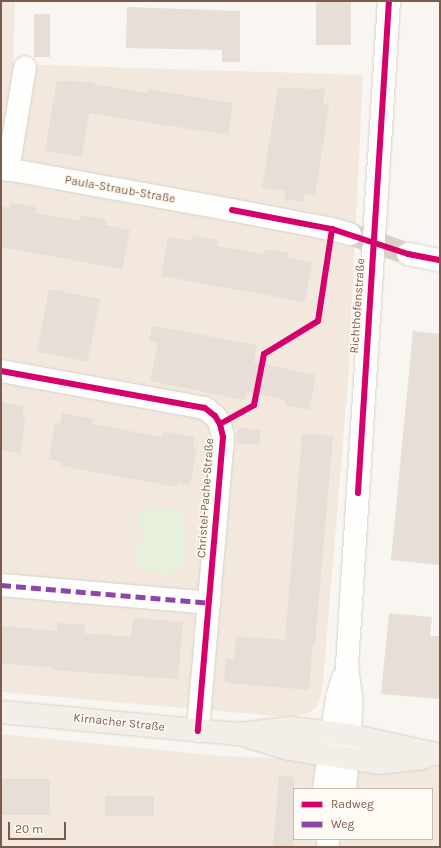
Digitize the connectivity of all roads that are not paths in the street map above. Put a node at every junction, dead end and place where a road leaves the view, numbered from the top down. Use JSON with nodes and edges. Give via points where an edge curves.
{"nodes":[{"id":1,"x":389,"y":1,"type":"edge"},
{"id":2,"x":25,"y":67,"type":"dead end"},
{"id":3,"x":4,"y":169,"type":"edge"},
{"id":4,"x":350,"y":234,"type":"tunnel mouth"},
{"id":5,"x":408,"y":254,"type":"tunnel mouth"},
{"id":6,"x":440,"y":260,"type":"edge"},
{"id":7,"x":1,"y":371,"type":"edge"},
{"id":8,"x":1,"y":585,"type":"edge"},
{"id":9,"x":209,"y":603,"type":"junction"},
{"id":10,"x":1,"y":712,"type":"edge"},
{"id":11,"x":198,"y":731,"type":"junction"},
{"id":12,"x":238,"y":734,"type":"junction"},
{"id":13,"x":341,"y":734,"type":"junction"},
{"id":14,"x":440,"y":756,"type":"edge"},
{"id":15,"x":338,"y":757,"type":"junction"},
{"id":16,"x":324,"y":788,"type":"edge"},
{"id":17,"x":344,"y":788,"type":"edge"}],
"edges":[{"from":1,"to":13,"type":"street","name":"Richthofenstraße","via":[[347,665],[351,698]]},
{"from":2,"to":3,"type":"street","name":"Paula-Straub-Straße"},
{"from":3,"to":4,"type":"street","name":"Paula-Straub-Straße"},
{"from":5,"to":6,"type":"street"},
{"from":7,"to":9,"type":"street","name":"Christel-Pache-Straße","via":[[205,408],[215,416],[223,437]]},
{"from":8,"to":9,"type":"street"},
{"from":9,"to":11,"type":"street","name":"Christel-Pache-Straße"},
{"from":10,"to":11,"type":"main road","name":"Kirnacher Straße"},
{"from":11,"to":12,"type":"main road","name":"Kirnacher Straße"},
{"from":12,"to":13,"type":"main road","name":"Kirnacher Straße","via":[[291,728]]},
{"from":12,"to":15,"type":"main road","name":"Kirnacher Straße","via":[[289,749]]},
{"from":13,"to":14,"type":"main road","name":"Kirnacher Straße"},
{"from":13,"to":15,"type":"street","name":"Richthofenstraße"},
{"from":14,"to":15,"type":"main road","name":"Kirnacher Straße","via":[[379,762]]},
{"from":15,"to":16,"type":"street"},
{"from":15,"to":17,"type":"street"}]}
